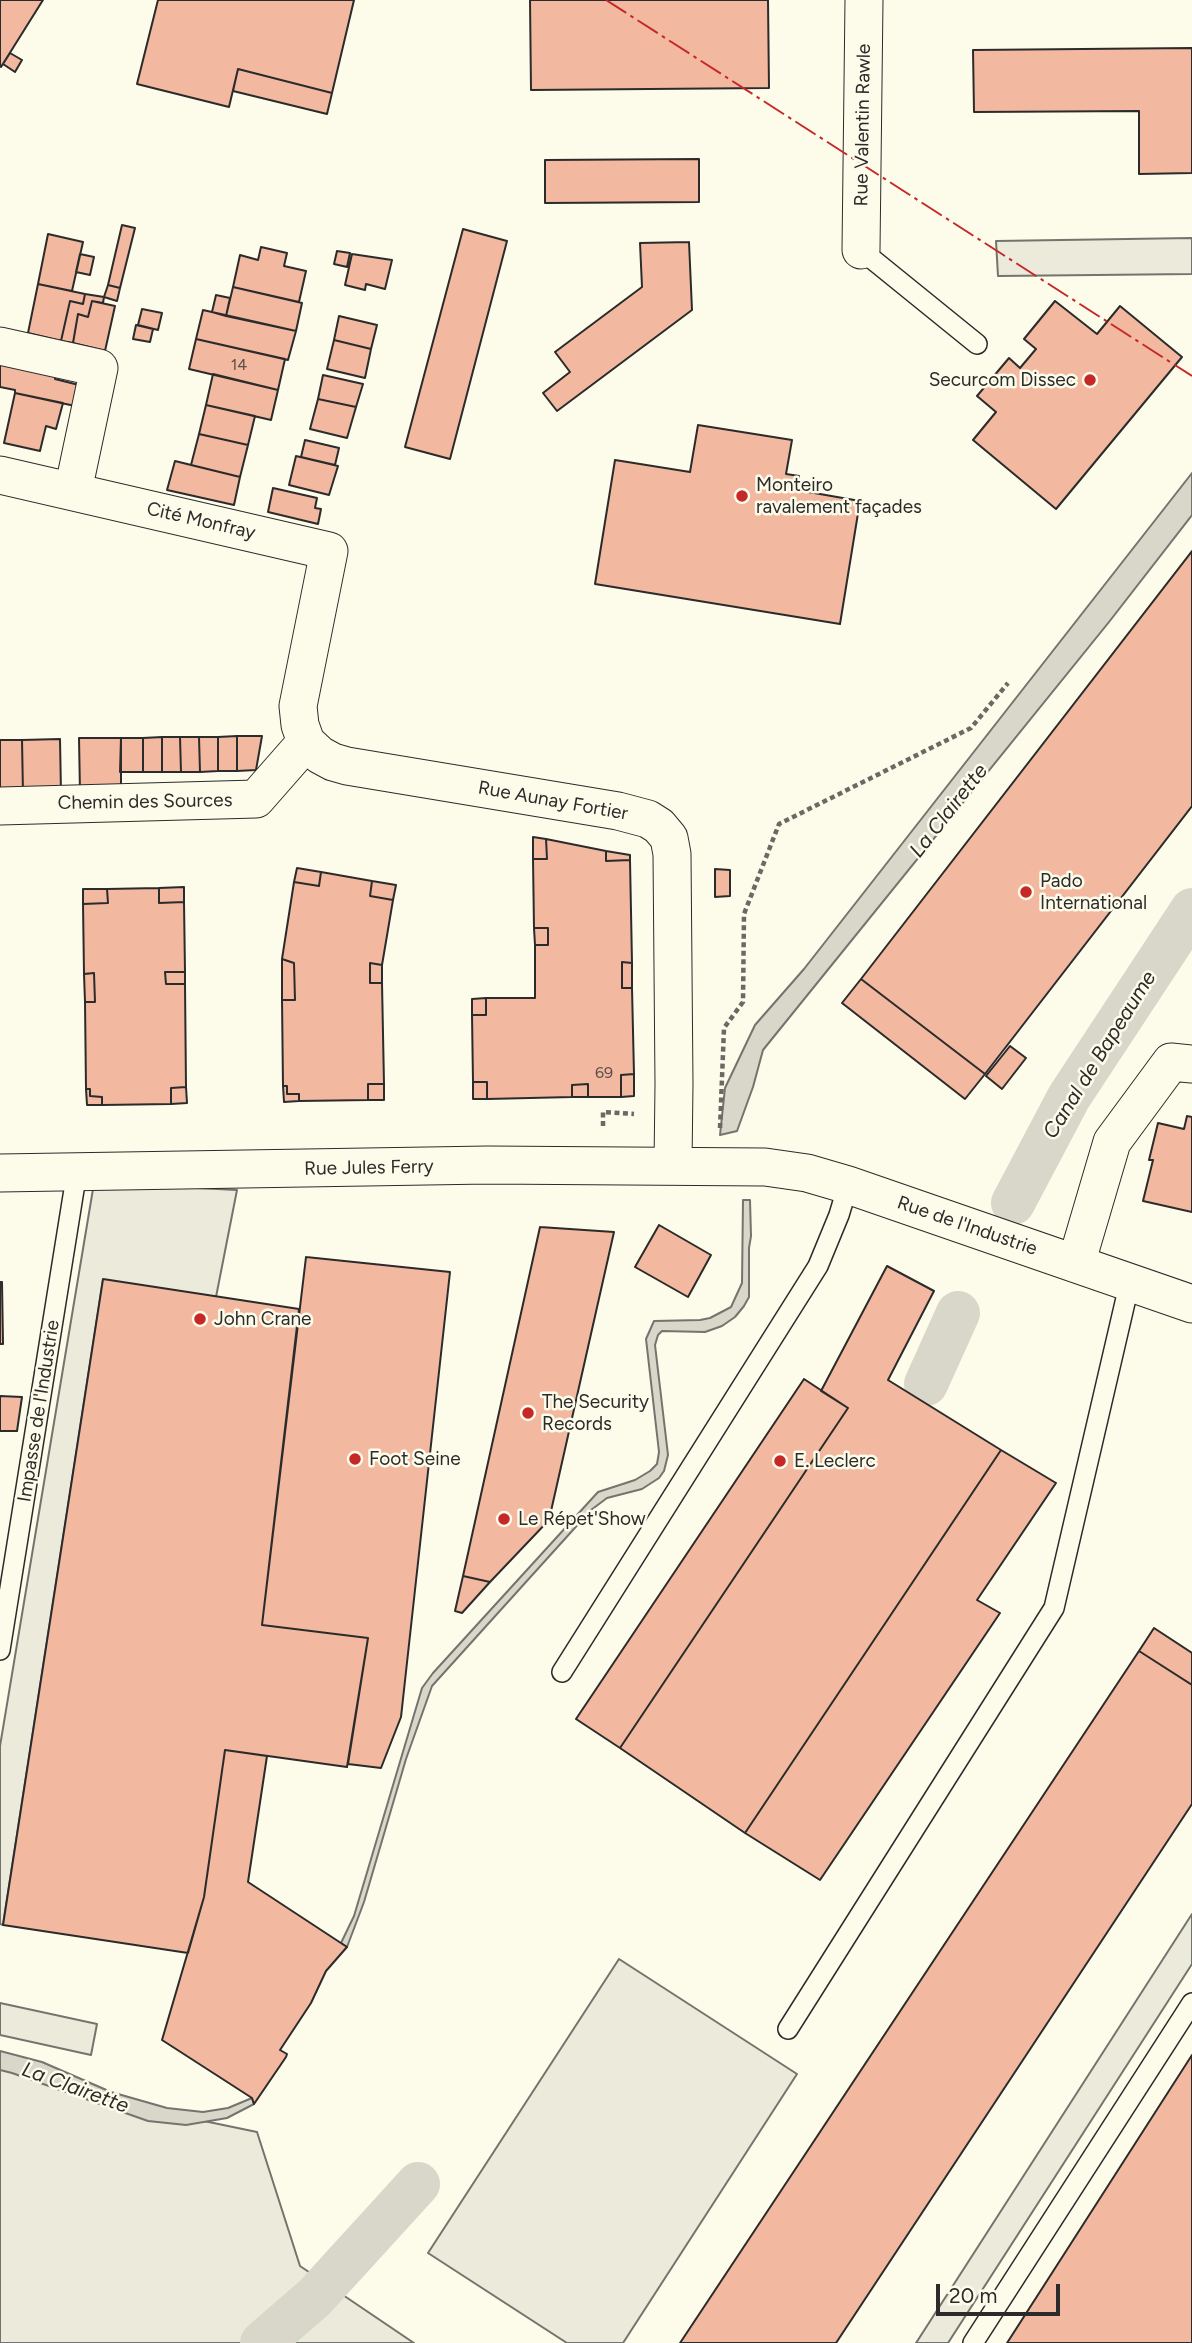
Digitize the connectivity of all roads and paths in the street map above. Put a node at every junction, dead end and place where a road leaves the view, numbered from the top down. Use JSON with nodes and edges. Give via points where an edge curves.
{"nodes":[{"id":1,"x":864,"y":0,"type":"edge"},
{"id":2,"x":861,"y":250,"type":"joint"},
{"id":3,"x":977,"y":344,"type":"dead end"},
{"id":4,"x":0,"y":346,"type":"edge"},
{"id":5,"x":0,"y":475,"type":"edge"},
{"id":6,"x":72,"y":491,"type":"junction"},
{"id":7,"x":1008,"y":683,"type":"dead end"},
{"id":8,"x":306,"y":741,"type":"junction"},
{"id":9,"x":0,"y":806,"type":"edge"},
{"id":10,"x":1192,"y":1064,"type":"edge"},
{"id":11,"x":641,"y":1114,"type":"dead end"},
{"id":12,"x":604,"y":1132,"type":"dead end"},
{"id":13,"x":728,"y":1152,"type":"junction"},
{"id":14,"x":673,"y":1165,"type":"junction"},
{"id":15,"x":78,"y":1171,"type":"junction"},
{"id":16,"x":0,"y":1173,"type":"edge"},
{"id":17,"x":848,"y":1185,"type":"junction"},
{"id":18,"x":1076,"y":1264,"type":"junction"},
{"id":19,"x":1130,"y":1281,"type":"junction"},
{"id":20,"x":1192,"y":1304,"type":"edge"},
{"id":21,"x":0,"y":1650,"type":"edge"},
{"id":22,"x":562,"y":1672,"type":"dead end"},
{"id":23,"x":1192,"y":2003,"type":"edge"},
{"id":24,"x":788,"y":2029,"type":"dead end"},
{"id":25,"x":973,"y":2343,"type":"edge"}],
"edges":[{"from":1,"to":2,"type":"street","name":"Rue Valentin Rawle"},
{"from":2,"to":3,"type":"lane"},
{"from":4,"to":6,"type":"street","via":[[99,368]]},
{"from":5,"to":6,"type":"street","name":"Cité Monfray"},
{"from":6,"to":8,"type":"street","name":"Cité Monfray","via":[[329,551],[298,706]]},
{"from":7,"to":13,"type":"path","via":[[971,728],[779,824],[744,914],[743,1002],[724,1028]]},
{"from":8,"to":9,"type":"street","name":"Chemin des Sources","via":[[256,799]]},
{"from":8,"to":14,"type":"street","name":"Rue Aunay Fortier","via":[[320,755],[347,766],[626,813],[659,826],[669,838],[672,854]]},
{"from":10,"to":18,"type":"street","via":[[1171,1062],[1112,1142]]},
{"from":11,"to":12,"type":"path","via":[[603,1112]]},
{"from":13,"to":14,"type":"street","name":"Rue Jules Ferry"},
{"from":13,"to":17,"type":"street","name":"Rue de l'Industrie","via":[[765,1167],[807,1172]]},
{"from":14,"to":15,"type":"street","name":"Rue Jules Ferry"},
{"from":15,"to":16,"type":"street","name":"Rue Jules Ferry"},
{"from":15,"to":21,"type":"lane","name":"Impasse de l'Industrie"},
{"from":17,"to":18,"type":"street","name":"Rue de l'Industrie"},
{"from":17,"to":22,"type":"lane","via":[[818,1266]]},
{"from":18,"to":19,"type":"street","name":"Rue de l'Industrie"},
{"from":19,"to":20,"type":"street","name":"Rue de l'Industrie"},
{"from":19,"to":24,"type":"lane","via":[[1054,1608]]},
{"from":23,"to":25,"type":"lane"}]}
